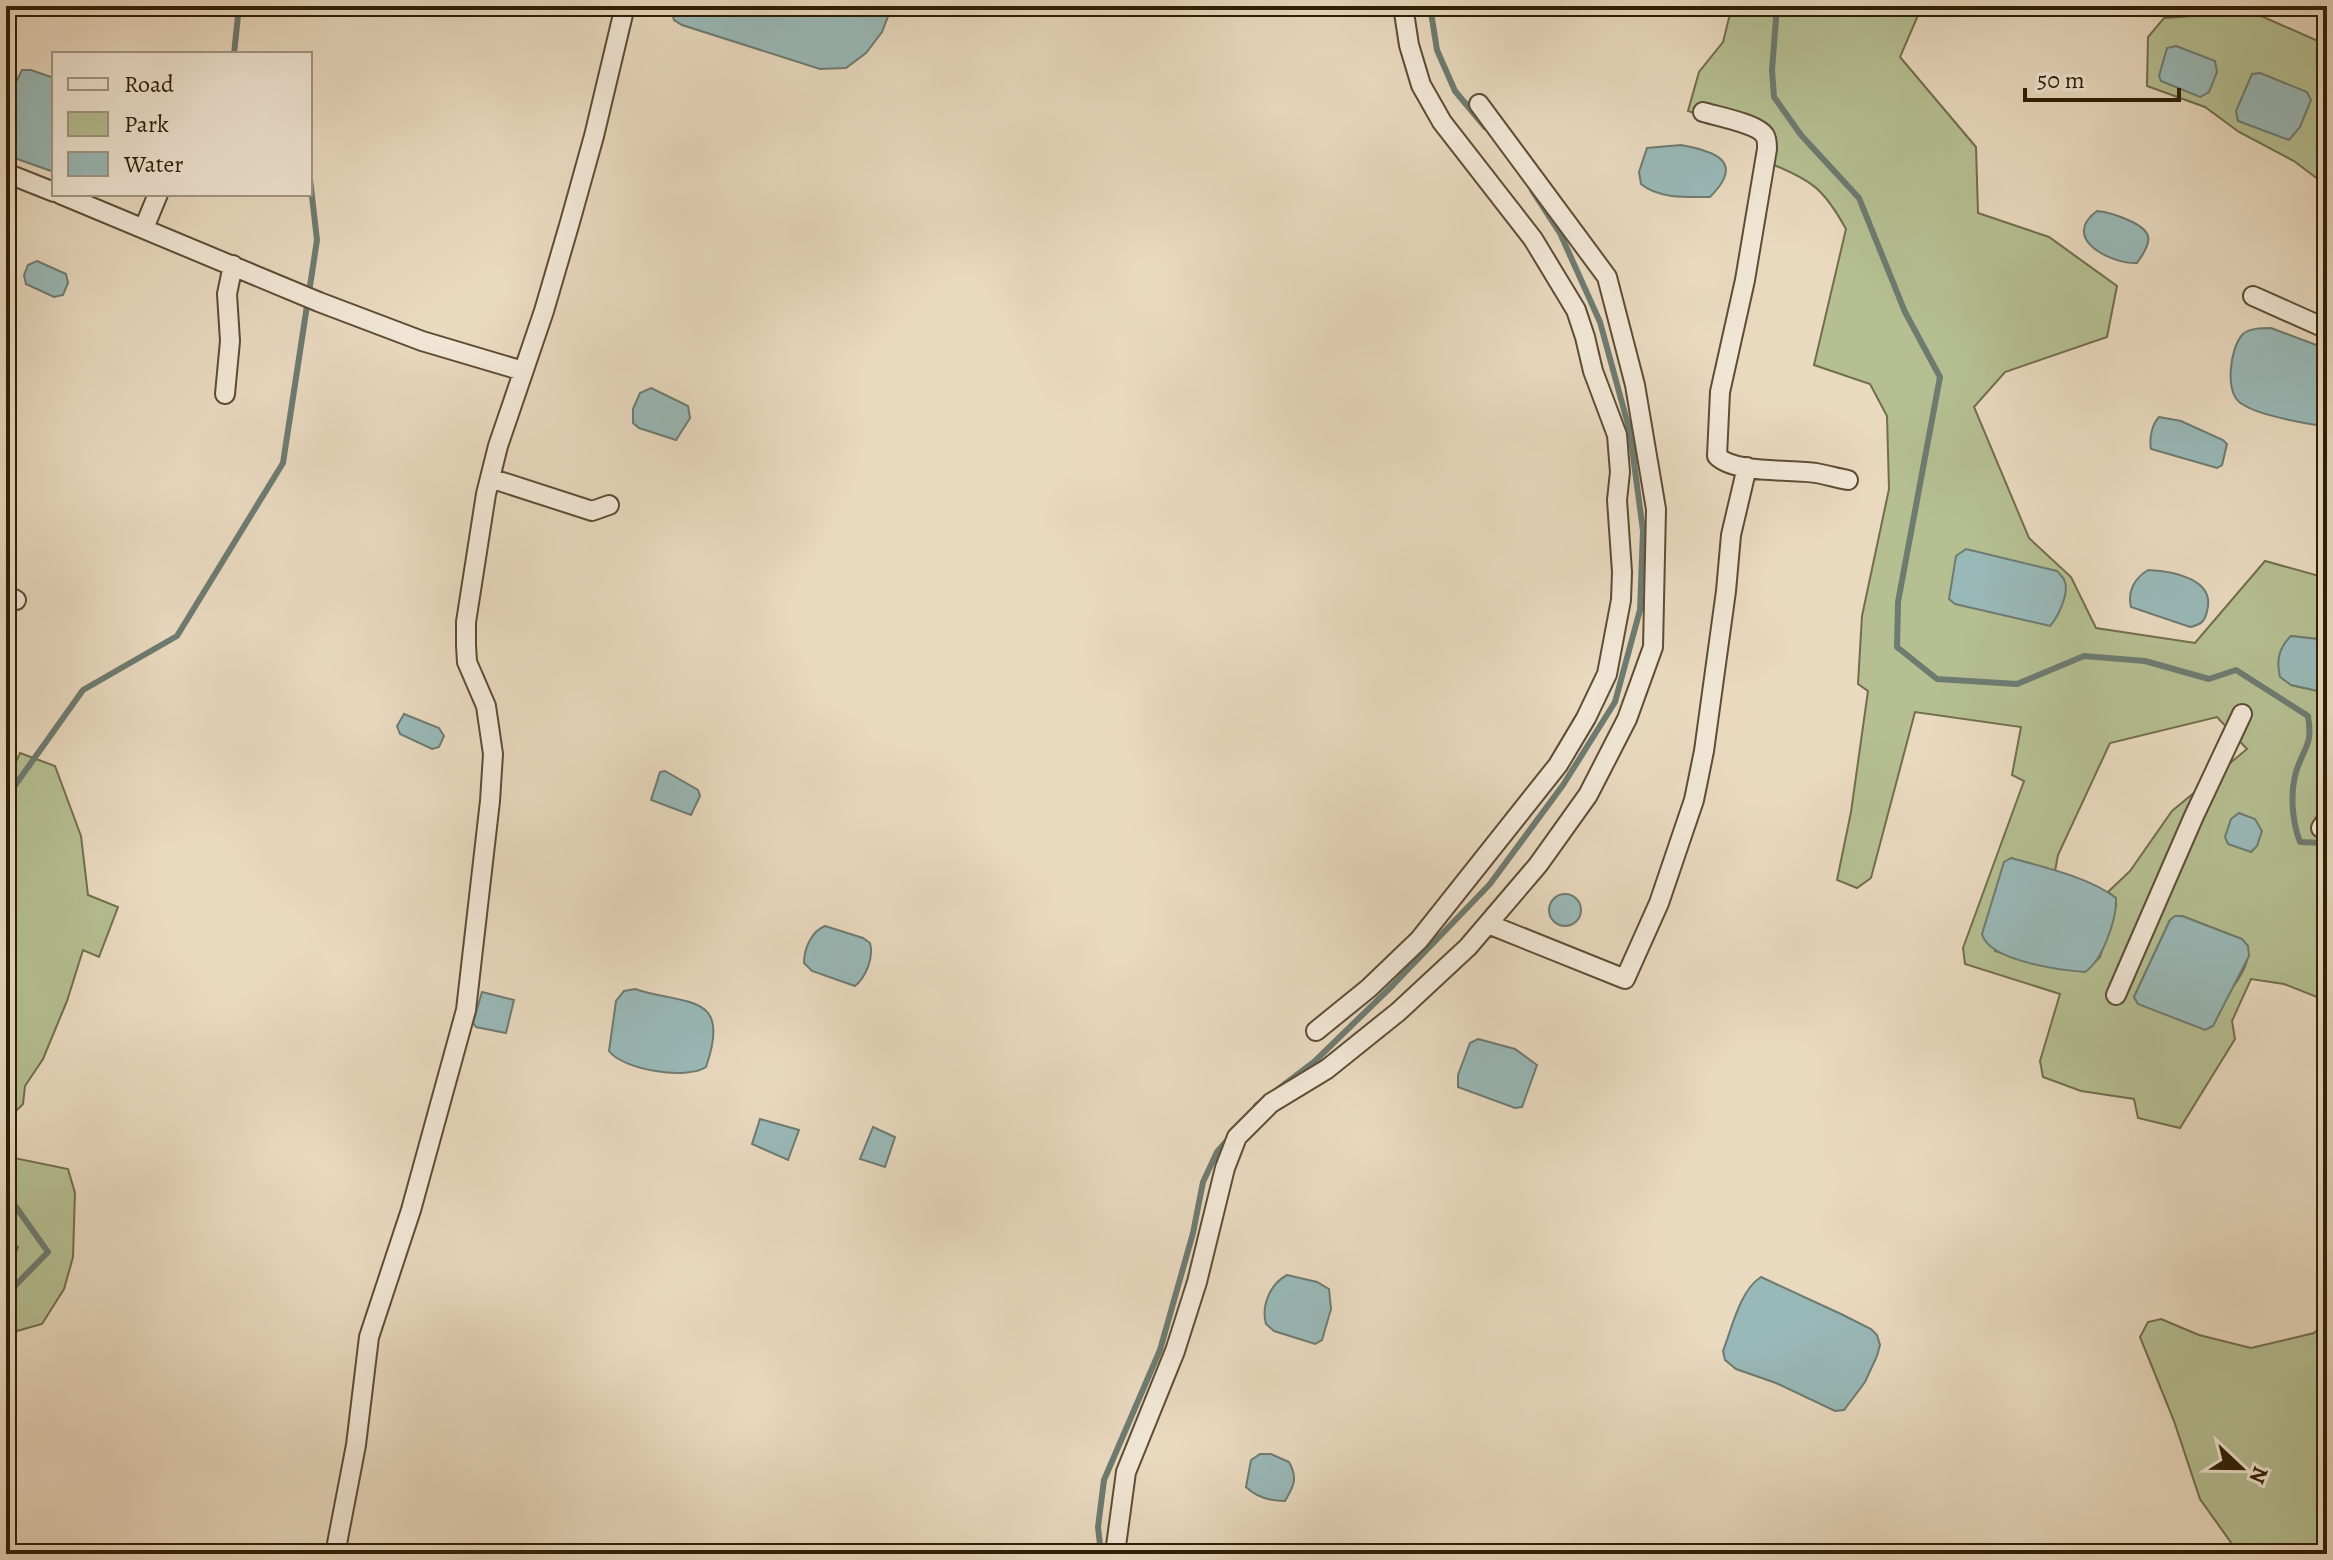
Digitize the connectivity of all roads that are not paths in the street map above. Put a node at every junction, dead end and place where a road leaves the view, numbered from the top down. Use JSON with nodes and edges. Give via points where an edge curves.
{"nodes":[{"id":1,"x":625,"y":6,"type":"edge"},
{"id":2,"x":1403,"y":6,"type":"edge"},
{"id":3,"x":1479,"y":104,"type":"dead end"},
{"id":4,"x":1703,"y":112,"type":"dead end"},
{"id":5,"x":6,"y":173,"type":"edge"},
{"id":6,"x":52,"y":191,"type":"edge"},
{"id":7,"x":65,"y":196,"type":"edge"},
{"id":8,"x":157,"y":196,"type":"edge"},
{"id":9,"x":144,"y":228,"type":"junction"},
{"id":10,"x":233,"y":265,"type":"junction"},
{"id":11,"x":2253,"y":296,"type":"dead end"},
{"id":12,"x":2327,"y":329,"type":"edge"},
{"id":13,"x":523,"y":371,"type":"junction"},
{"id":14,"x":225,"y":394,"type":"dead end"},
{"id":15,"x":1747,"y":467,"type":"junction"},
{"id":16,"x":490,"y":478,"type":"junction"},
{"id":17,"x":1848,"y":480,"type":"dead end"},
{"id":18,"x":609,"y":505,"type":"dead end"},
{"id":19,"x":2242,"y":714,"type":"dead end"},
{"id":20,"x":1488,"y":924,"type":"junction"},
{"id":21,"x":2116,"y":995,"type":"dead end"},
{"id":22,"x":1316,"y":1031,"type":"dead end"},
{"id":23,"x":335,"y":1554,"type":"edge"},
{"id":24,"x":1117,"y":1554,"type":"edge"}],
"edges":[{"from":1,"to":13,"type":"street","via":[[590,150]]},
{"from":2,"to":22,"type":"street","via":[[1421,85],[1442,122],[1533,239],[1576,310],[1617,435],[1621,600],[1607,674],[1558,765],[1419,940]]},
{"from":3,"to":20,"type":"street","via":[[1607,277],[1635,385],[1656,509],[1653,647],[1627,719],[1588,795]]},
{"from":4,"to":15,"type":"street","via":[[1754,127],[1766,138],[1745,280],[1720,392],[1717,456]]},
{"from":5,"to":6,"type":"street"},
{"from":7,"to":9,"type":"street"},
{"from":8,"to":9,"type":"street"},
{"from":9,"to":10,"type":"street"},
{"from":10,"to":13,"type":"street","via":[[422,341]]},
{"from":10,"to":14,"type":"street","via":[[227,294]]},
{"from":11,"to":12,"type":"street"},
{"from":13,"to":16,"type":"street"},
{"from":15,"to":17,"type":"street"},
{"from":15,"to":20,"type":"street","via":[[1731,535],[1694,800],[1659,903],[1625,979]]},
{"from":16,"to":18,"type":"street","via":[[592,511]]},
{"from":16,"to":23,"type":"street","via":[[466,622],[467,662],[486,706],[493,754],[466,1010],[411,1210],[369,1337],[354,1460]]},
{"from":19,"to":21,"type":"street"},
{"from":20,"to":24,"type":"street","via":[[1398,1012],[1327,1069],[1271,1103],[1237,1137],[1175,1351],[1126,1472]]}]}
